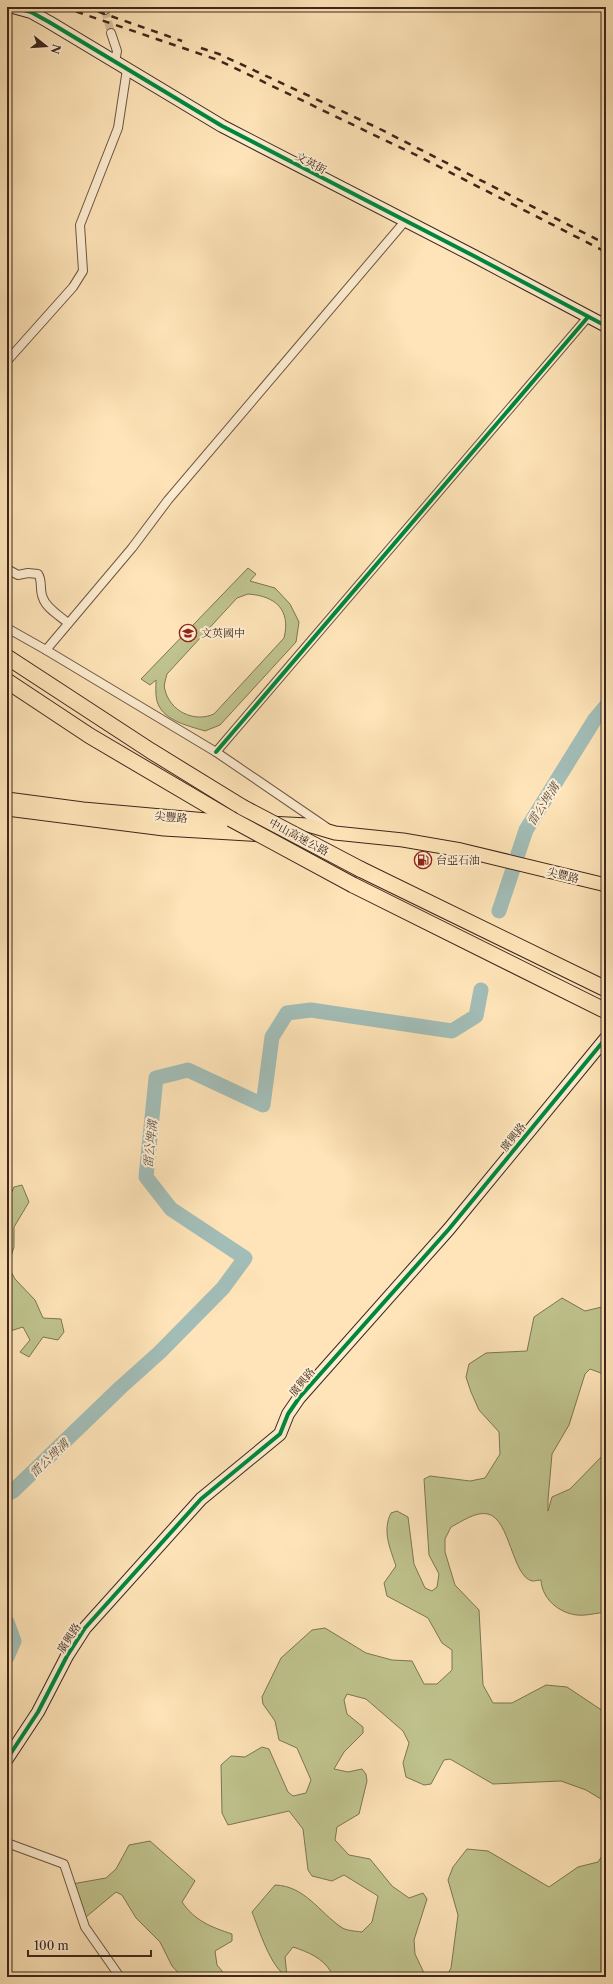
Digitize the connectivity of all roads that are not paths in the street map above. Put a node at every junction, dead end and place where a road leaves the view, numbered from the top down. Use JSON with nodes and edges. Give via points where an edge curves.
{"nodes":[{"id":1,"x":13,"y":7,"type":"edge"},
{"id":2,"x":111,"y":33,"type":"tunnel mouth"},
{"id":3,"x":115,"y":62,"type":"junction"},
{"id":4,"x":127,"y":69,"type":"junction"},
{"id":5,"x":406,"y":220,"type":"junction"},
{"id":6,"x":588,"y":317,"type":"junction"},
{"id":7,"x":606,"y":326,"type":"edge"},
{"id":8,"x":7,"y":361,"type":"edge"},
{"id":9,"x":7,"y":569,"type":"edge"},
{"id":10,"x":68,"y":623,"type":"junction"},
{"id":11,"x":7,"y":628,"type":"edge"},
{"id":12,"x":46,"y":650,"type":"junction"},
{"id":13,"x":7,"y":657,"type":"edge"},
{"id":14,"x":7,"y":681,"type":"edge"},
{"id":15,"x":216,"y":752,"type":"junction"},
{"id":16,"x":7,"y":799,"type":"edge"},
{"id":17,"x":7,"y":809,"type":"edge"},
{"id":18,"x":335,"y":833,"type":"junction"},
{"id":19,"x":606,"y":885,"type":"edge"},
{"id":20,"x":606,"y":989,"type":"edge"},
{"id":21,"x":606,"y":1011,"type":"edge"},
{"id":22,"x":606,"y":1038,"type":"edge"},
{"id":23,"x":7,"y":1759,"type":"edge"},
{"id":24,"x":7,"y":1843,"type":"edge"},
{"id":25,"x":120,"y":1977,"type":"edge"}],
"edges":[{"from":1,"to":3,"type":"street","name":"文英街","via":[[31,12]]},
{"from":2,"to":3,"type":"street","via":[[117,51]]},
{"from":3,"to":4,"type":"street","name":"文英街"},
{"from":4,"to":5,"type":"street","name":"文英街","via":[[222,126]]},
{"from":4,"to":8,"type":"street","via":[[118,128],[80,225],[83,271],[73,287]]},
{"from":5,"to":6,"type":"street","name":"文英街"},
{"from":5,"to":10,"type":"street","via":[[168,500],[132,548]]},
{"from":6,"to":7,"type":"street","name":"文英街"},
{"from":6,"to":15,"type":"street"},
{"from":9,"to":10,"type":"street","via":[[18,575],[38,574],[41,578],[42,598]]},
{"from":10,"to":12,"type":"street"},
{"from":11,"to":12,"type":"street"},
{"from":12,"to":15,"type":"street"},
{"from":13,"to":20,"type":"highway","name":"中山高速公路","bridge":true,"via":[[242,807],[360,869]]},
{"from":14,"to":21,"type":"highway","name":"中山高速公路","bridge":true,"via":[[90,736],[231,819],[353,885]]},
{"from":15,"to":18,"type":"street"},
{"from":16,"to":18,"type":"main road","name":"尖豐路","via":[[83,809],[207,820],[308,825]]},
{"from":17,"to":18,"type":"main road","name":"尖豐路","via":[[164,829],[314,838]]},
{"from":18,"to":19,"type":"main road","name":"尖豐路","via":[[403,840],[461,850]]},
{"from":22,"to":23,"type":"street","name":"廣興路","via":[[447,1232],[299,1398],[288,1414],[280,1434],[201,1499],[85,1628],[67,1656],[38,1712]]},
{"from":24,"to":25,"type":"street","via":[[64,1864],[84,1927]]}]}
